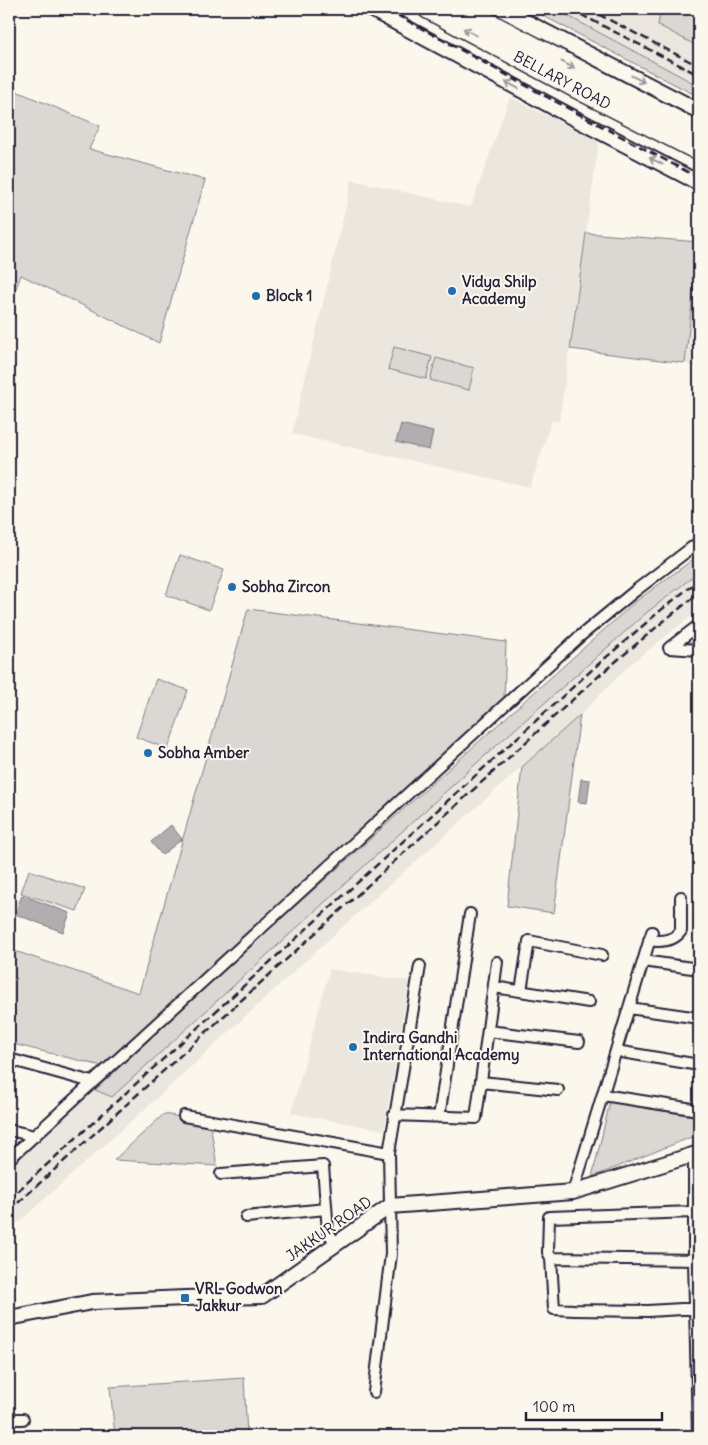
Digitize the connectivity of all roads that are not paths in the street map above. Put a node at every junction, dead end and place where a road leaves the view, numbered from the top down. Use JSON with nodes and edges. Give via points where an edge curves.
{"nodes":[{"id":1,"x":371,"y":9,"type":"edge"},
{"id":2,"x":428,"y":9,"type":"edge"},
{"id":3,"x":463,"y":9,"type":"edge"},
{"id":4,"x":501,"y":9,"type":"edge"},
{"id":5,"x":699,"y":111,"type":"edge"},
{"id":6,"x":699,"y":132,"type":"edge"},
{"id":7,"x":699,"y":151,"type":"edge"},
{"id":8,"x":699,"y":183,"type":"edge"},
{"id":9,"x":699,"y":542,"type":"edge"},
{"id":10,"x":699,"y":625,"type":"edge"},
{"id":11,"x":699,"y":650,"type":"edge"},
{"id":12,"x":681,"y":897,"type":"dead end"},
{"id":13,"x":470,"y":914,"type":"dead end"},
{"id":14,"x":602,"y":955,"type":"dead end"},
{"id":15,"x":643,"y":961,"type":"junction"},
{"id":16,"x":497,"y":962,"type":"dead end"},
{"id":17,"x":420,"y":966,"type":"dead end"},
{"id":18,"x":699,"y":970,"type":"edge"},
{"id":19,"x":494,"y":987,"type":"junction"},
{"id":20,"x":520,"y":991,"type":"junction"},
{"id":21,"x":589,"y":1002,"type":"dead end"},
{"id":22,"x":629,"y":1008,"type":"junction"},
{"id":23,"x":699,"y":1018,"type":"edge"},
{"id":24,"x":488,"y":1031,"type":"junction"},
{"id":25,"x":579,"y":1042,"type":"dead end"},
{"id":26,"x":616,"y":1051,"type":"junction"},
{"id":27,"x":9,"y":1059,"type":"edge"},
{"id":28,"x":699,"y":1065,"type":"edge"},
{"id":29,"x":92,"y":1082,"type":"junction"},
{"id":30,"x":481,"y":1082,"type":"junction"},
{"id":31,"x":558,"y":1090,"type":"dead end"},
{"id":32,"x":602,"y":1095,"type":"junction"},
{"id":33,"x":699,"y":1110,"type":"edge"},
{"id":34,"x":394,"y":1115,"type":"junction"},
{"id":35,"x":184,"y":1116,"type":"dead end"},
{"id":36,"x":439,"y":1117,"type":"junction"},
{"id":37,"x":9,"y":1130,"type":"edge"},
{"id":38,"x":35,"y":1136,"type":"junction"},
{"id":39,"x":389,"y":1152,"type":"junction"},
{"id":40,"x":697,"y":1154,"type":"edge"},
{"id":41,"x":9,"y":1159,"type":"edge"},
{"id":42,"x":221,"y":1174,"type":"dead end"},
{"id":43,"x":573,"y":1192,"type":"junction"},
{"id":44,"x":390,"y":1206,"type":"junction"},
{"id":45,"x":326,"y":1209,"type":"junction"},
{"id":46,"x":697,"y":1213,"type":"edge"},
{"id":47,"x":246,"y":1217,"type":"dead end"},
{"id":48,"x":336,"y":1244,"type":"junction"},
{"id":49,"x":551,"y":1258,"type":"junction"},
{"id":50,"x":697,"y":1260,"type":"edge"},
{"id":51,"x":697,"y":1308,"type":"edge"},
{"id":52,"x":9,"y":1318,"type":"edge"},
{"id":53,"x":374,"y":1392,"type":"dead end"},
{"id":54,"x":698,"y":1392,"type":"edge"},
{"id":55,"x":9,"y":1419,"type":"edge"},
{"id":56,"x":23,"y":1419,"type":"dead end"},
{"id":57,"x":698,"y":1436,"type":"edge"}],
"edges":[{"from":8,"to":1,"type":"street","one_way":true},
{"from":7,"to":2,"type":"highway","name":"BELLARY ROAD","one_way":true},
{"from":3,"to":6,"type":"highway","name":"BELLARY ROAD","one_way":true},
{"from":4,"to":5,"type":"street","one_way":true},
{"from":9,"to":29,"type":"street","via":[[579,637]]},
{"from":10,"to":11,"type":"street","via":[[669,648]]},
{"from":12,"to":15,"type":"street","via":[[681,931],[661,942],[651,936]]},
{"from":13,"to":36,"type":"street"},
{"from":14,"to":20,"type":"street","via":[[529,941]]},
{"from":15,"to":18,"type":"street"},
{"from":15,"to":22,"type":"street"},
{"from":16,"to":19,"type":"street"},
{"from":17,"to":34,"type":"street"},
{"from":19,"to":20,"type":"street"},
{"from":19,"to":24,"type":"street"},
{"from":20,"to":21,"type":"street"},
{"from":22,"to":23,"type":"street"},
{"from":22,"to":26,"type":"street"},
{"from":24,"to":25,"type":"street"},
{"from":24,"to":30,"type":"street"},
{"from":26,"to":28,"type":"street"},
{"from":26,"to":32,"type":"street"},
{"from":27,"to":29,"type":"street"},
{"from":29,"to":38,"type":"street"},
{"from":30,"to":31,"type":"street"},
{"from":30,"to":36,"type":"street","via":[[476,1118]]},
{"from":32,"to":33,"type":"street"},
{"from":32,"to":43,"type":"street"},
{"from":34,"to":36,"type":"street"},
{"from":34,"to":39,"type":"street"},
{"from":35,"to":39,"type":"street"},
{"from":37,"to":38,"type":"street"},
{"from":38,"to":41,"type":"street"},
{"from":39,"to":44,"type":"street"},
{"from":40,"to":43,"type":"street","name":"JAKKUR ROAD"},
{"from":40,"to":46,"type":"street"},
{"from":42,"to":45,"type":"street","via":[[323,1166]]},
{"from":43,"to":44,"type":"street","name":"JAKKUR ROAD"},
{"from":44,"to":48,"type":"street","name":"JAKKUR ROAD"},
{"from":44,"to":53,"type":"street","via":[[391,1254]]},
{"from":45,"to":47,"type":"street"},
{"from":45,"to":48,"type":"street","via":[[328,1232]]},
{"from":46,"to":49,"type":"street","via":[[549,1217],[548,1252]]},
{"from":46,"to":50,"type":"street"},
{"from":48,"to":52,"type":"street","name":"JAKKUR ROAD","via":[[262,1296],[92,1302]]},
{"from":49,"to":50,"type":"street"},
{"from":49,"to":51,"type":"street","via":[[554,1309]]},
{"from":50,"to":51,"type":"street"},
{"from":51,"to":54,"type":"street"},
{"from":54,"to":57,"type":"street"},
{"from":55,"to":56,"type":"street"}]}
